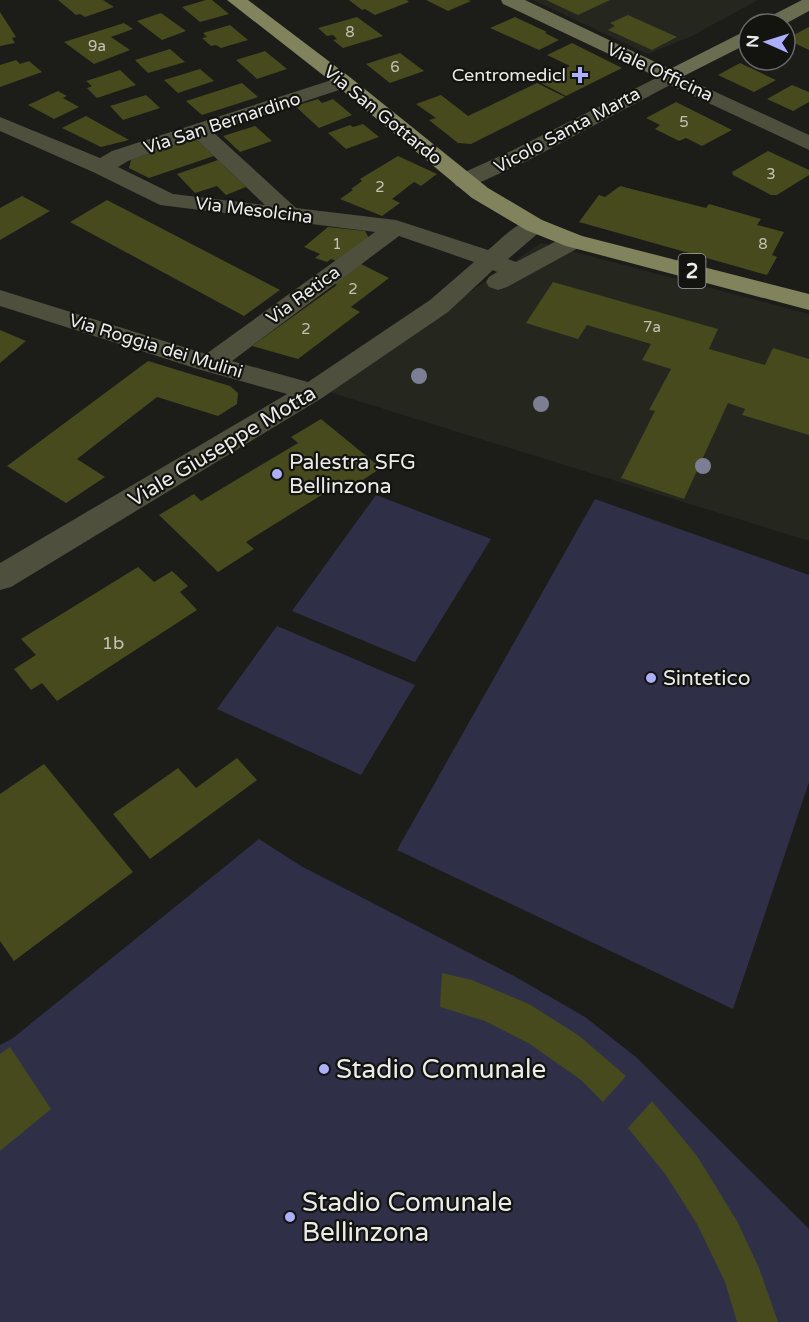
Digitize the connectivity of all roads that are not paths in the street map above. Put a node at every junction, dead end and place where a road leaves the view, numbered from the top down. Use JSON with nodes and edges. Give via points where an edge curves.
{"nodes":[{"id":1,"x":236,"y":0,"type":"edge"},
{"id":2,"x":510,"y":0,"type":"edge"},
{"id":3,"x":737,"y":41,"type":"edge"},
{"id":4,"x":670,"y":76,"type":"junction"},
{"id":5,"x":344,"y":82,"type":"junction"},
{"id":6,"x":0,"y":123,"type":"edge"},
{"id":7,"x":199,"y":131,"type":"junction"},
{"id":8,"x":809,"y":143,"type":"edge"},
{"id":9,"x":101,"y":167,"type":"junction"},
{"id":10,"x":464,"y":181,"type":"junction"},
{"id":11,"x":289,"y":214,"type":"junction"},
{"id":12,"x":534,"y":225,"type":"junction"},
{"id":13,"x":396,"y":227,"type":"junction"},
{"id":14,"x":574,"y":241,"type":"junction"},
{"id":15,"x":491,"y":259,"type":"junction"},
{"id":16,"x":517,"y":272,"type":"junction"},
{"id":17,"x":0,"y":298,"type":"edge"},
{"id":18,"x":809,"y":302,"type":"edge"},
{"id":19,"x":439,"y":306,"type":"junction"},
{"id":20,"x":210,"y":364,"type":"junction"},
{"id":21,"x":312,"y":392,"type":"junction"},
{"id":22,"x":0,"y":578,"type":"edge"}],
"edges":[{"from":1,"to":5,"type":"main road","name":"Via San Gottardo","number":"2"},
{"from":2,"to":4,"type":"street","name":"Viale Officina"},
{"from":3,"to":4,"type":"street"},
{"from":4,"to":8,"type":"street","name":"Viale Officina"},
{"from":4,"to":10,"type":"street","name":"Vicolo Santa Marta"},
{"from":5,"to":7,"type":"street","name":"Via San Bernardino"},
{"from":5,"to":10,"type":"main road","name":"Via San Gottardo","number":"2"},
{"from":6,"to":9,"type":"street","name":"Via Mesolcina"},
{"from":7,"to":9,"type":"street","name":"Via San Bernardino","via":[[120,156]]},
{"from":7,"to":11,"type":"street"},
{"from":9,"to":11,"type":"street","name":"Via Mesolcina","via":[[168,200]]},
{"from":10,"to":12,"type":"main road","name":"Via San Gottardo","number":"2"},
{"from":11,"to":13,"type":"street","name":"Via Mesolcina"},
{"from":12,"to":14,"type":"main road","number":"2"},
{"from":12,"to":15,"type":"street","name":"Viale Giuseppe Motta"},
{"from":13,"to":15,"type":"street","name":"Via Mesolcina"},
{"from":13,"to":20,"type":"street","name":"Via Retica"},
{"from":14,"to":16,"type":"street","name":"Viale Giuseppe Motta"},
{"from":14,"to":18,"type":"main road","number":"2"},
{"from":15,"to":16,"type":"street","name":"Via Mesolcina"},
{"from":15,"to":19,"type":"street","name":"Viale Giuseppe Motta"},
{"from":16,"to":19,"type":"street","name":"Viale Giuseppe Motta","via":[[471,298]]},
{"from":17,"to":20,"type":"street","name":"Via Roggia dei Mulini"},
{"from":19,"to":21,"type":"street","name":"Viale Giuseppe Motta"},
{"from":20,"to":21,"type":"street","name":"Via Roggia dei Mulini"},
{"from":21,"to":22,"type":"street","name":"Viale Giuseppe Motta"}]}
